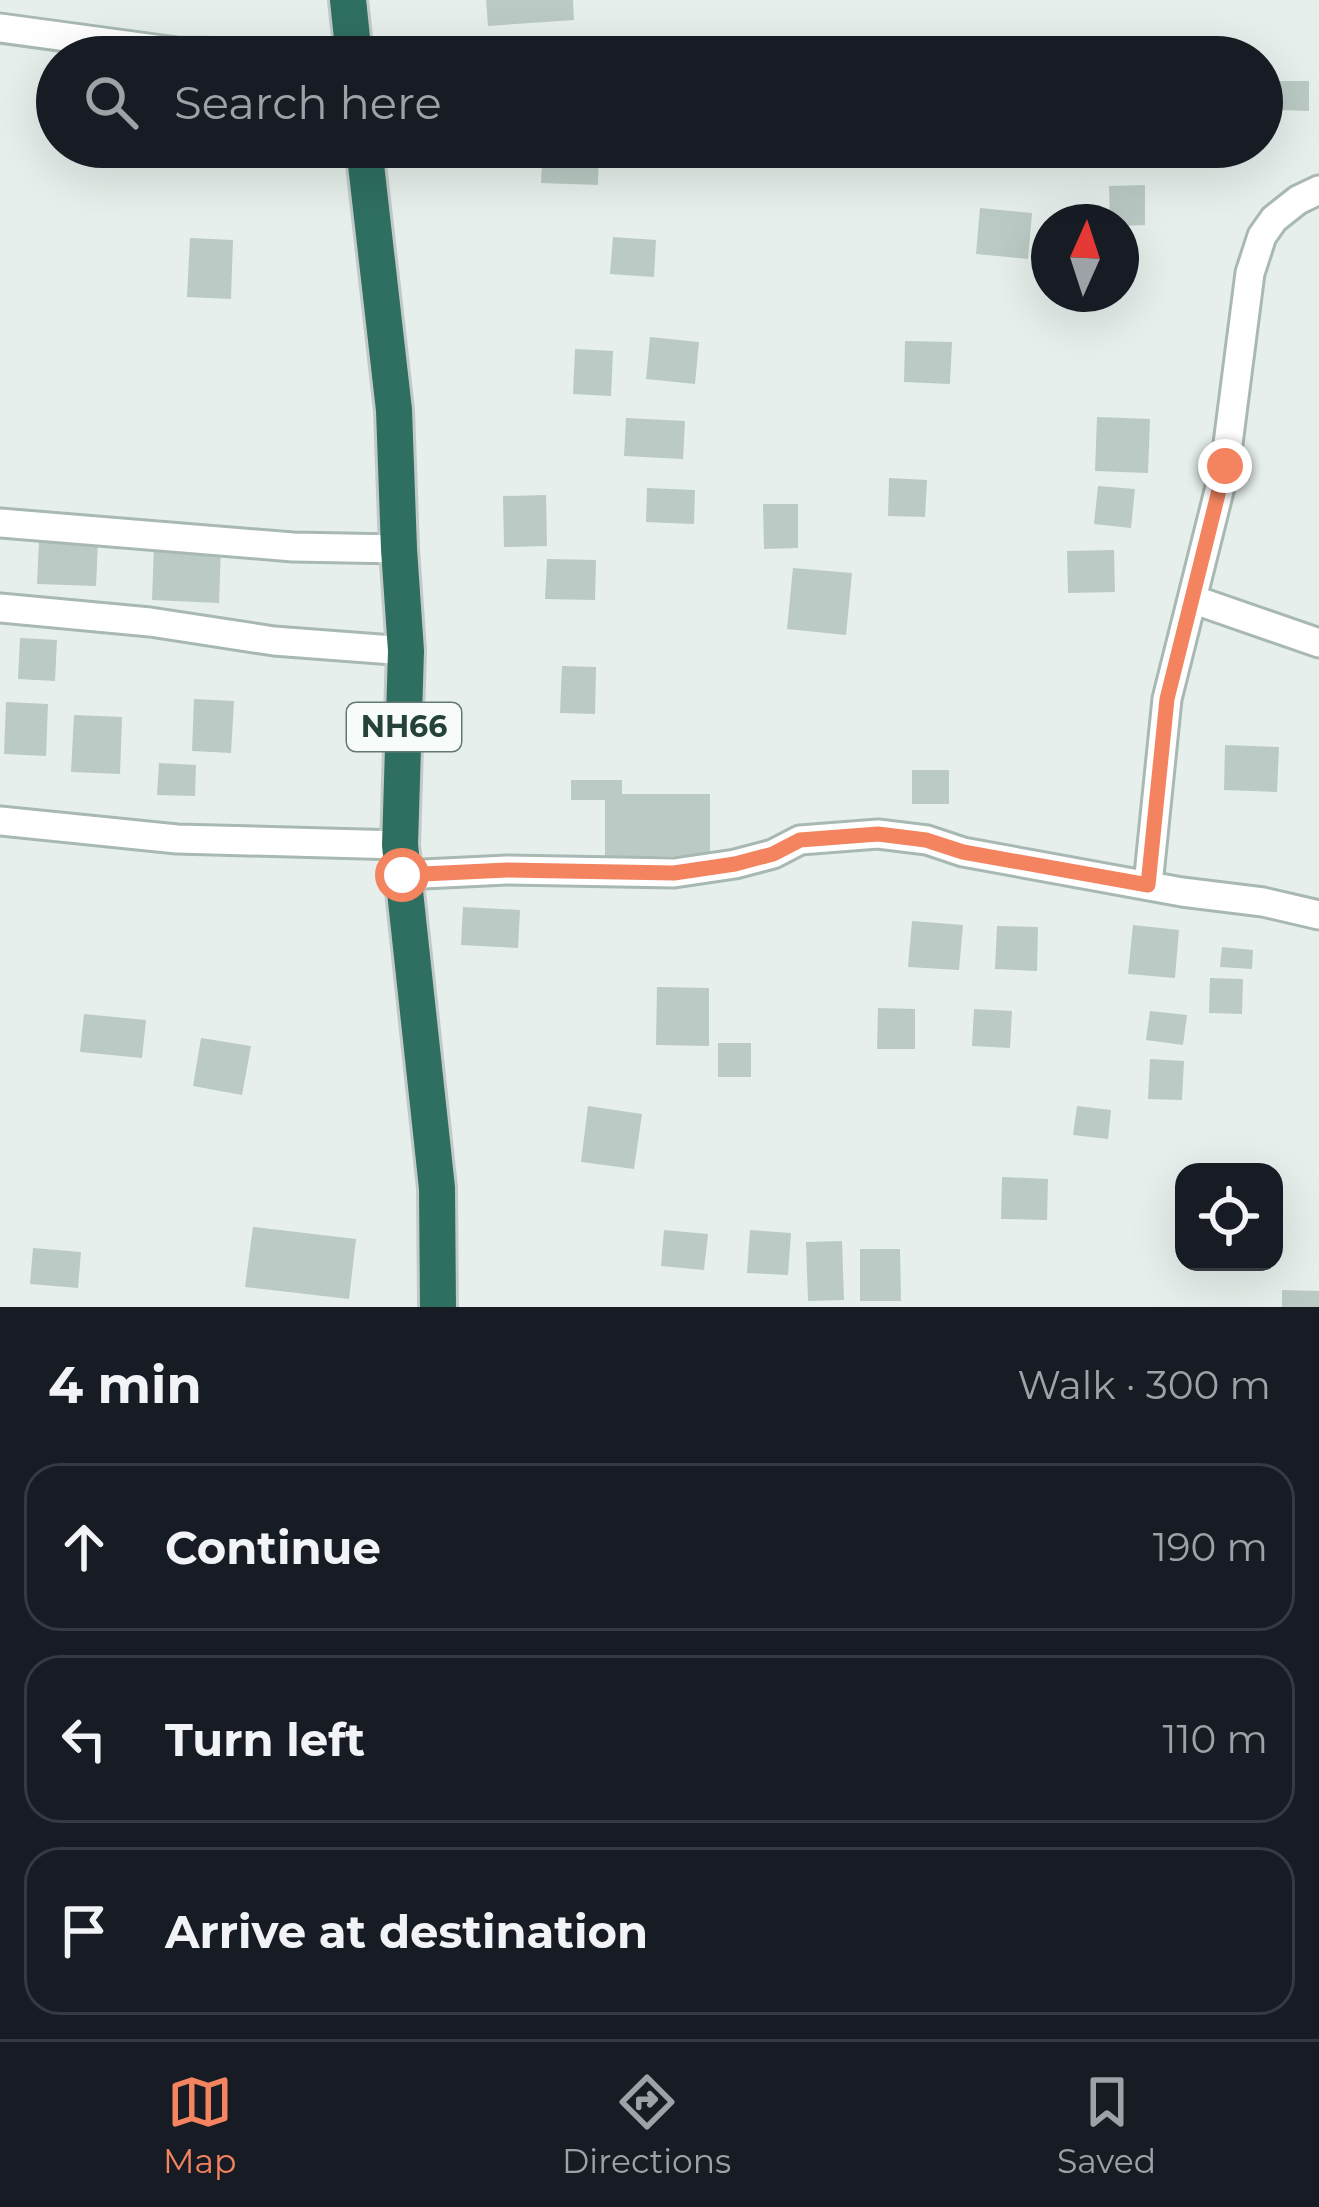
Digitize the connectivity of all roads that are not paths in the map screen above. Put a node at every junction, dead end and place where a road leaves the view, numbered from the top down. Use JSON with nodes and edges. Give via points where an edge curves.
{"nodes":[{"id":1,"x":348,"y":0,"type":"edge"},
{"id":2,"x":0,"y":28,"type":"edge"},
{"id":3,"x":59,"y":36,"type":"edge"},
{"id":4,"x":352,"y":36,"type":"edge"},
{"id":5,"x":366,"y":168,"type":"edge"},
{"id":6,"x":1319,"y":190,"type":"edge"},
{"id":7,"x":0,"y":523,"type":"edge"},
{"id":8,"x":399,"y":549,"type":"junction"},
{"id":9,"x":1192,"y":599,"type":"junction"},
{"id":10,"x":0,"y":608,"type":"edge"},
{"id":11,"x":1319,"y":644,"type":"edge"},
{"id":12,"x":406,"y":651,"type":"junction"},
{"id":13,"x":0,"y":821,"type":"edge"},
{"id":14,"x":401,"y":860,"type":"junction"},
{"id":15,"x":1148,"y":885,"type":"junction"},
{"id":16,"x":1319,"y":915,"type":"edge"},
{"id":17,"x":437,"y":1307,"type":"edge"}],
"edges":[{"from":1,"to":4,"type":"highway"},
{"from":2,"to":3,"type":"street"},
{"from":5,"to":8,"type":"highway","number":"NH66","via":[[394,410]]},
{"from":6,"to":9,"type":"street","via":[[1274,219],[1250,273],[1225,466]]},
{"from":7,"to":8,"type":"street"},
{"from":8,"to":12,"type":"highway","number":"NH66"},
{"from":9,"to":11,"type":"street"},
{"from":9,"to":15,"type":"street","via":[[1167,699]]},
{"from":10,"to":12,"type":"street"},
{"from":12,"to":14,"type":"highway","number":"NH66"},
{"from":13,"to":14,"type":"street"},
{"from":14,"to":15,"type":"street","via":[[674,873],[735,864],[800,840],[878,834]]},
{"from":14,"to":17,"type":"highway","number":"NH66","via":[[437,1188]]},
{"from":15,"to":16,"type":"street"}]}
